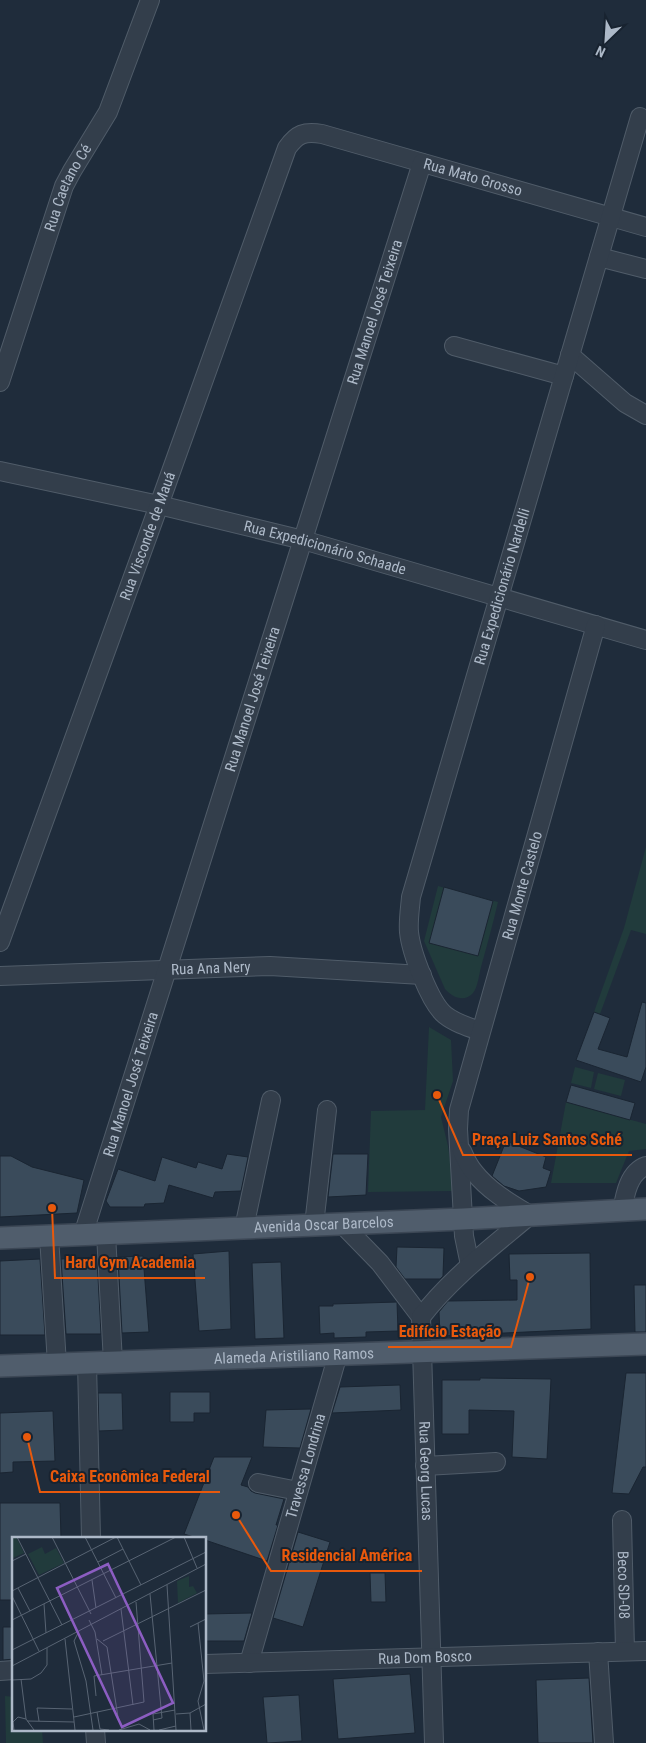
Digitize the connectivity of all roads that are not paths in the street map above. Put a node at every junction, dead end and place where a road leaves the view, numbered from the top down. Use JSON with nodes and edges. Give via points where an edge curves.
{"nodes":[{"id":1,"x":150,"y":0,"type":"edge"},
{"id":2,"x":640,"y":117,"type":"dead end"},
{"id":3,"x":301,"y":134,"type":"joint"},
{"id":4,"x":422,"y":163,"type":"junction"},
{"id":5,"x":610,"y":218,"type":"junction"},
{"id":6,"x":646,"y":227,"type":"edge"},
{"id":7,"x":599,"y":257,"type":"junction"},
{"id":8,"x":646,"y":269,"type":"edge"},
{"id":9,"x":454,"y":346,"type":"dead end"},
{"id":10,"x":570,"y":354,"type":"junction"},
{"id":11,"x":564,"y":376,"type":"junction"},
{"id":12,"x":0,"y":382,"type":"edge"},
{"id":13,"x":646,"y":415,"type":"edge"},
{"id":14,"x":0,"y":471,"type":"edge"},
{"id":15,"x":159,"y":505,"type":"junction"},
{"id":16,"x":303,"y":540,"type":"junction"},
{"id":17,"x":499,"y":597,"type":"junction"},
{"id":18,"x":596,"y":626,"type":"junction"},
{"id":19,"x":646,"y":640,"type":"edge"},
{"id":20,"x":0,"y":942,"type":"edge"},
{"id":21,"x":166,"y":970,"type":"junction"},
{"id":22,"x":422,"y":975,"type":"junction"},
{"id":23,"x":0,"y":976,"type":"edge"},
{"id":24,"x":480,"y":1031,"type":"junction"},
{"id":25,"x":271,"y":1100,"type":"dead end"},
{"id":26,"x":327,"y":1110,"type":"dead end"},
{"id":27,"x":459,"y":1147,"type":"junction"},
{"id":28,"x":646,"y":1166,"type":"edge"},
{"id":29,"x":646,"y":1209,"type":"edge"},
{"id":30,"x":622,"y":1211,"type":"junction"},
{"id":31,"x":530,"y":1215,"type":"junction"},
{"id":32,"x":463,"y":1219,"type":"junction"},
{"id":33,"x":341,"y":1223,"type":"junction"},
{"id":34,"x":314,"y":1225,"type":"junction"},
{"id":35,"x":244,"y":1228,"type":"junction"},
{"id":36,"x":83,"y":1234,"type":"junction"},
{"id":37,"x":106,"y":1234,"type":"junction"},
{"id":38,"x":49,"y":1236,"type":"junction"},
{"id":39,"x":0,"y":1238,"type":"edge"},
{"id":40,"x":470,"y":1265,"type":"junction"},
{"id":41,"x":421,"y":1317,"type":"junction"},
{"id":42,"x":646,"y":1344,"type":"edge"},
{"id":43,"x":422,"y":1352,"type":"junction"},
{"id":44,"x":338,"y":1354,"type":"junction"},
{"id":45,"x":113,"y":1362,"type":"junction"},
{"id":46,"x":87,"y":1363,"type":"junction"},
{"id":47,"x":57,"y":1364,"type":"junction"},
{"id":48,"x":0,"y":1366,"type":"edge"},
{"id":49,"x":496,"y":1462,"type":"dead end"},
{"id":50,"x":425,"y":1466,"type":"junction"},
{"id":51,"x":258,"y":1483,"type":"dead end"},
{"id":52,"x":298,"y":1491,"type":"junction"},
{"id":53,"x":622,"y":1520,"type":"dead end"},
{"id":54,"x":91,"y":1537,"type":"edge"},
{"id":55,"x":624,"y":1651,"type":"junction"},
{"id":56,"x":646,"y":1651,"type":"edge"},
{"id":57,"x":598,"y":1652,"type":"junction"},
{"id":58,"x":431,"y":1657,"type":"junction"},
{"id":59,"x":249,"y":1663,"type":"junction"},
{"id":60,"x":206,"y":1664,"type":"edge"},
{"id":61,"x":95,"y":1730,"type":"edge"},
{"id":62,"x":96,"y":1743,"type":"edge"},
{"id":63,"x":434,"y":1743,"type":"edge"},
{"id":64,"x":604,"y":1743,"type":"edge"}],
"edges":[{"from":1,"to":12,"type":"street","name":"Rua Caetano Cé","via":[[108,112],[64,186]]},
{"from":2,"to":5,"type":"street","name":"Rua Expedicionário Nardelli"},
{"from":3,"to":4,"type":"street","name":"Rua Mato Grosso","via":[[322,134]]},
{"from":3,"to":15,"type":"street","name":"Rua Visconde de Mauá","via":[[287,148]]},
{"from":4,"to":5,"type":"street","name":"Rua Mato Grosso"},
{"from":4,"to":16,"type":"street","name":"Rua Manoel José Teixeira"},
{"from":5,"to":6,"type":"street","name":"Rua Mato Grosso"},
{"from":5,"to":7,"type":"street","name":"Rua Expedicionário Nardelli"},
{"from":7,"to":8,"type":"street"},
{"from":7,"to":10,"type":"street","name":"Rua Expedicionário Nardelli"},
{"from":9,"to":11,"type":"street"},
{"from":10,"to":11,"type":"street","name":"Rua Expedicionário Nardelli"},
{"from":10,"to":13,"type":"street","via":[[625,403]]},
{"from":11,"to":17,"type":"street","name":"Rua Expedicionário Nardelli"},
{"from":14,"to":15,"type":"street","name":"Rua Expedicionário Schaade"},
{"from":15,"to":16,"type":"street","name":"Rua Expedicionário Schaade"},
{"from":15,"to":20,"type":"street","name":"Rua Visconde de Mauá"},
{"from":16,"to":17,"type":"street","name":"Rua Expedicionário Schaade"},
{"from":16,"to":21,"type":"street","name":"Rua Manoel José Teixeira"},
{"from":17,"to":18,"type":"street","name":"Rua Expedicionário Schaade"},
{"from":17,"to":22,"type":"street","name":"Rua Expedicionário Nardelli","via":[[412,897],[409,931]]},
{"from":18,"to":19,"type":"street","name":"Rua Expedicionário Schaade"},
{"from":18,"to":24,"type":"street","name":"Rua Monte Castelo"},
{"from":21,"to":22,"type":"street","name":"Rua Ana Nery","via":[[270,966]]},
{"from":21,"to":23,"type":"street","name":"Rua Ana Nery"},
{"from":21,"to":36,"type":"street","name":"Rua Manoel José Teixeira"},
{"from":22,"to":24,"type":"street","name":"Rua Expedicionário Nardelli","via":[[436,1005],[444,1014]]},
{"from":24,"to":27,"type":"street","name":"Rua Monte Castelo","via":[[457,1119]]},
{"from":25,"to":35,"type":"street"},
{"from":26,"to":34,"type":"street"},
{"from":27,"to":31,"type":"street","name":"Rua Monte Castelo","via":[[486,1185]]},
{"from":27,"to":32,"type":"street","name":"Rua Monte Castelo"},
{"from":28,"to":30,"type":"street","via":[[634,1174]]},
{"from":29,"to":30,"type":"main road","name":"Avenida Oscar Barcelos"},
{"from":30,"to":31,"type":"main road","name":"Avenida Oscar Barcelos"},
{"from":31,"to":32,"type":"main road","name":"Avenida Oscar Barcelos"},
{"from":31,"to":40,"type":"street"},
{"from":32,"to":33,"type":"main road","name":"Avenida Oscar Barcelos"},
{"from":32,"to":40,"type":"street","name":"Rua Monte Castelo"},
{"from":33,"to":34,"type":"main road","name":"Avenida Oscar Barcelos"},
{"from":33,"to":41,"type":"street","via":[[380,1263]]},
{"from":34,"to":35,"type":"main road","name":"Avenida Oscar Barcelos"},
{"from":35,"to":37,"type":"main road","name":"Avenida Oscar Barcelos"},
{"from":36,"to":37,"type":"main road","name":"Avenida Oscar Barcelos"},
{"from":36,"to":38,"type":"main road","name":"Avenida Oscar Barcelos"},
{"from":37,"to":45,"type":"street"},
{"from":38,"to":39,"type":"main road","name":"Avenida Oscar Barcelos"},
{"from":38,"to":47,"type":"street"},
{"from":40,"to":41,"type":"street"},
{"from":41,"to":43,"type":"street","name":"Rua Georg Lucas"},
{"from":42,"to":43,"type":"main road","name":"Alameda Aristiliano Ramos"},
{"from":43,"to":44,"type":"main road","name":"Alameda Aristiliano Ramos"},
{"from":43,"to":50,"type":"street","name":"Rua Georg Lucas"},
{"from":44,"to":45,"type":"main road","name":"Alameda Aristiliano Ramos"},
{"from":44,"to":52,"type":"street","name":"Travessa Londrina"},
{"from":45,"to":46,"type":"main road","name":"Alameda Aristiliano Ramos"},
{"from":46,"to":47,"type":"main road","name":"Alameda Aristiliano Ramos"},
{"from":46,"to":54,"type":"street"},
{"from":47,"to":48,"type":"main road","name":"Alameda Aristiliano Ramos"},
{"from":49,"to":50,"type":"street"},
{"from":50,"to":58,"type":"street","name":"Rua Georg Lucas"},
{"from":51,"to":52,"type":"street"},
{"from":52,"to":59,"type":"street","name":"Travessa Londrina"},
{"from":53,"to":55,"type":"street","name":"Beco SD-08"},
{"from":55,"to":56,"type":"street","name":"Rua Dom Bosco"},
{"from":55,"to":57,"type":"street","name":"Rua Dom Bosco"},
{"from":57,"to":58,"type":"street","name":"Rua Dom Bosco"},
{"from":57,"to":64,"type":"street"},
{"from":58,"to":59,"type":"street","name":"Rua Dom Bosco"},
{"from":58,"to":63,"type":"street","name":"Rua Georg Lucas"},
{"from":59,"to":60,"type":"street","name":"Rua Dom Bosco"},
{"from":61,"to":62,"type":"street"}]}
